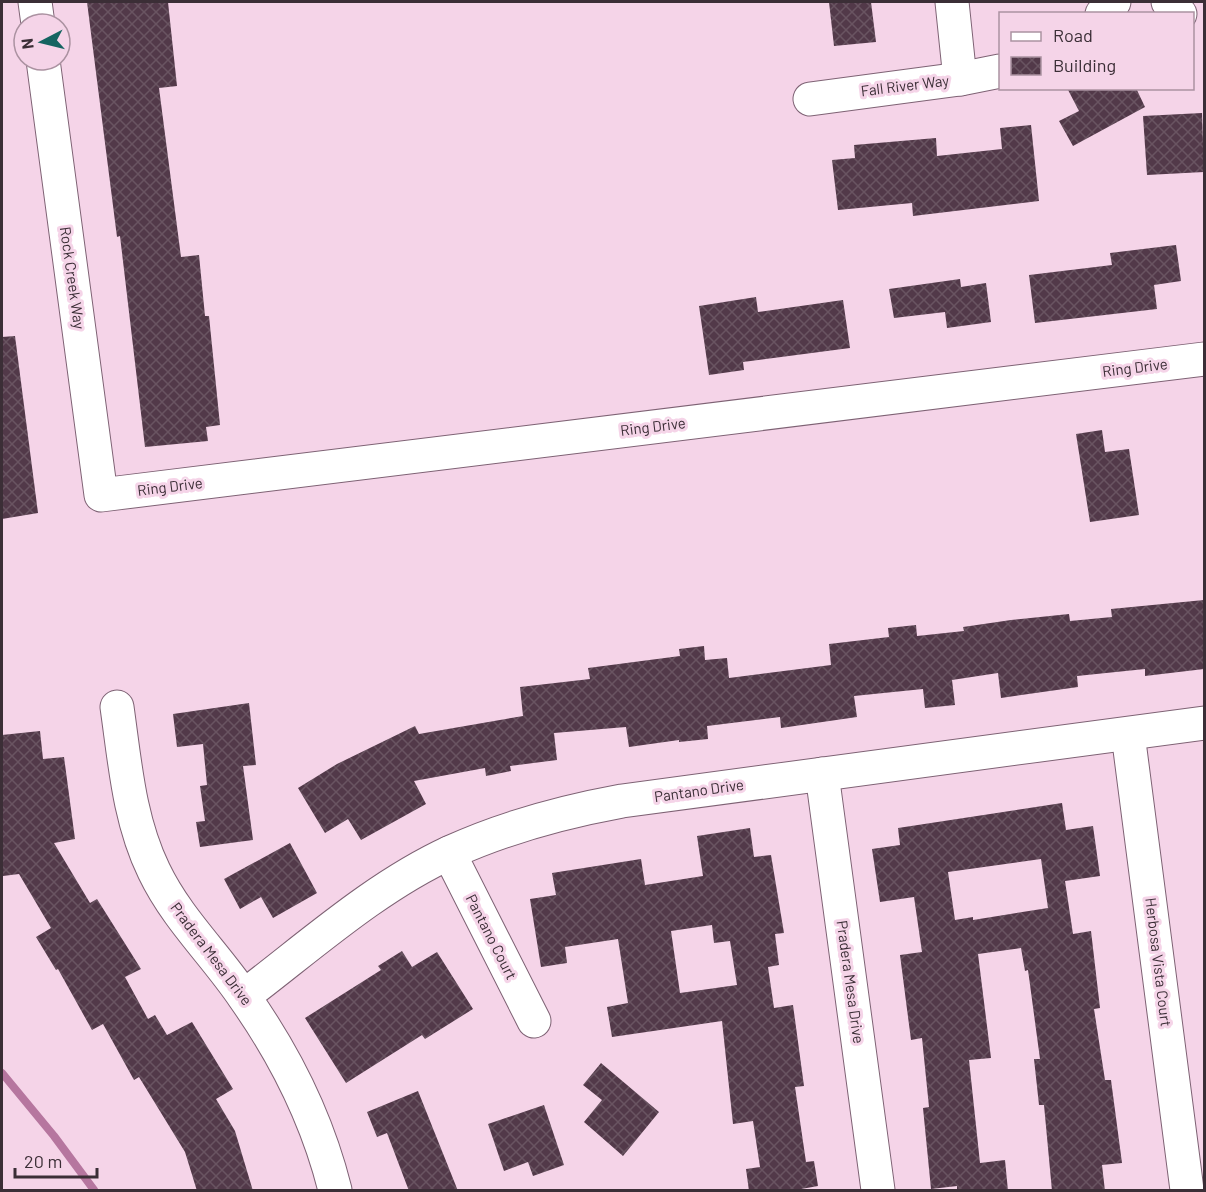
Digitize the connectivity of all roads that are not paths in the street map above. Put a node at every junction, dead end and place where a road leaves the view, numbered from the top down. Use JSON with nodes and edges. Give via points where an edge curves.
{"nodes":[{"id":1,"x":952,"y":2,"type":"edge"},
{"id":2,"x":999,"y":71,"type":"edge"},
{"id":3,"x":44,"y":72,"type":"edge"},
{"id":4,"x":960,"y":79,"type":"junction"},
{"id":5,"x":810,"y":99,"type":"dead end"},
{"id":6,"x":1204,"y":359,"type":"edge"},
{"id":7,"x":101,"y":495,"type":"joint"},
{"id":8,"x":117,"y":707,"type":"dead end"},
{"id":9,"x":1204,"y":723,"type":"edge"},
{"id":10,"x":1128,"y":734,"type":"junction"},
{"id":11,"x":822,"y":774,"type":"junction"},
{"id":12,"x":449,"y":853,"type":"junction"},
{"id":13,"x":244,"y":996,"type":"junction"},
{"id":14,"x":534,"y":1021,"type":"dead end"},
{"id":15,"x":335,"y":1191,"type":"edge"},
{"id":16,"x":878,"y":1191,"type":"edge"},
{"id":17,"x":1187,"y":1191,"type":"edge"}],
"edges":[{"from":1,"to":4,"type":"street"},
{"from":2,"to":4,"type":"street","name":"Fall River Way"},
{"from":3,"to":7,"type":"street","name":"Rock Creek Way"},
{"from":4,"to":5,"type":"street","name":"Fall River Way"},
{"from":6,"to":7,"type":"street","name":"Ring Drive"},
{"from":8,"to":13,"type":"street","name":"Pradera Mesa Drive","via":[[129,794],[140,839],[154,871],[176,911]]},
{"from":9,"to":10,"type":"street","name":"Pantano Drive"},
{"from":10,"to":11,"type":"street","name":"Pantano Drive"},
{"from":10,"to":17,"type":"street","name":"Herbosa Vista Court"},
{"from":11,"to":12,"type":"street","name":"Pantano Drive","via":[[565,811],[509,828]]},
{"from":11,"to":16,"type":"street","name":"Pradera Mesa Drive"},
{"from":12,"to":13,"type":"street","name":"Pantano Drive","via":[[387,888]]},
{"from":12,"to":14,"type":"street","name":"Pantano Court"},
{"from":13,"to":15,"type":"street","name":"Pradera Mesa Drive","via":[[303,1100]]}]}
